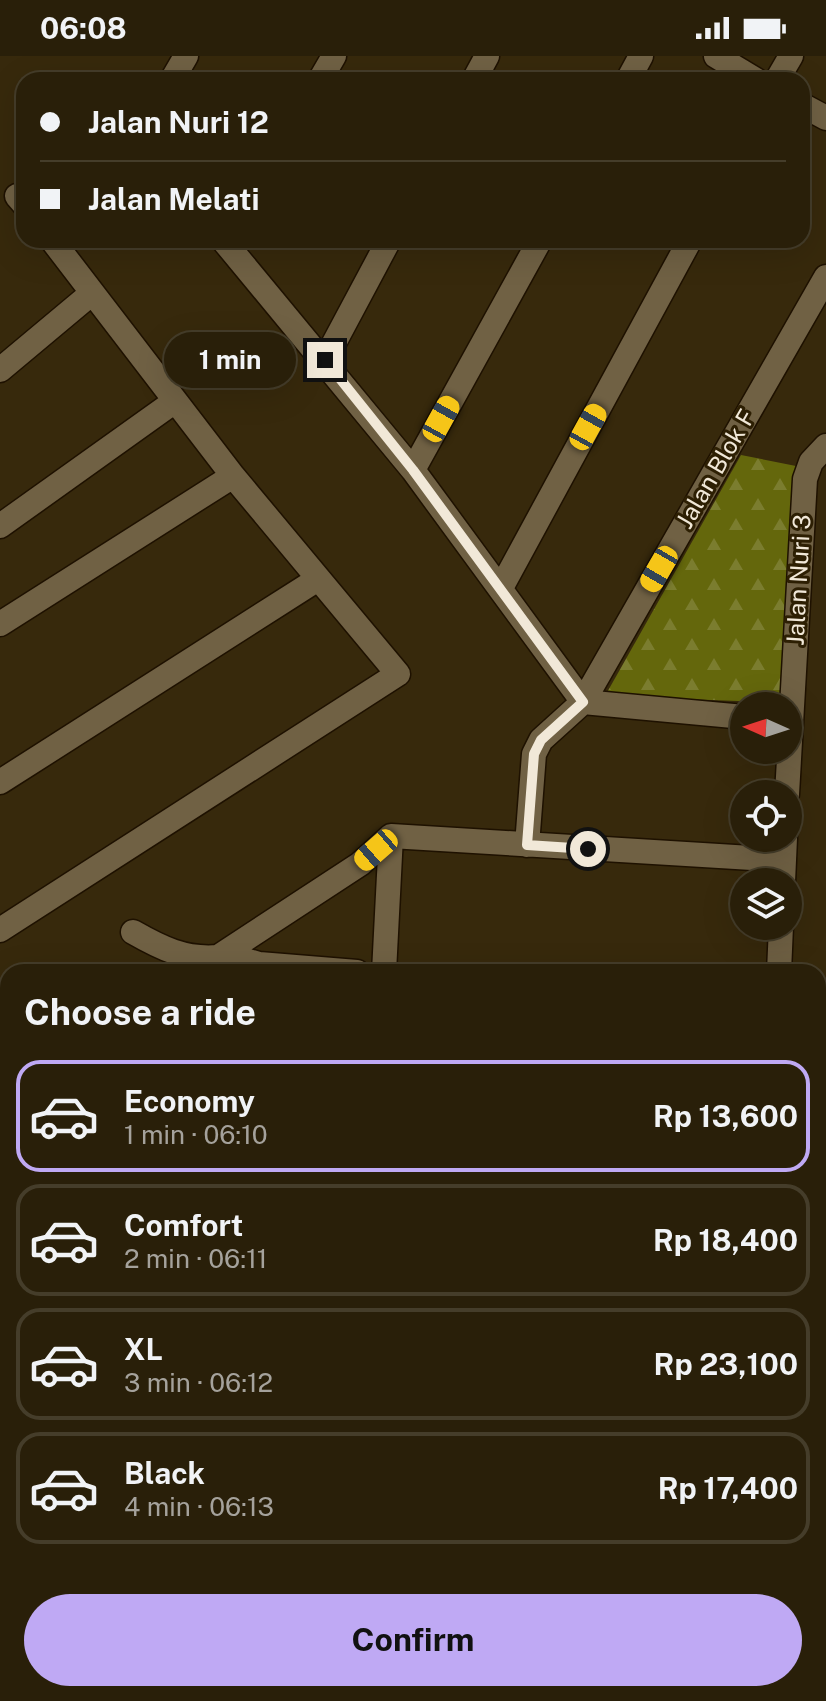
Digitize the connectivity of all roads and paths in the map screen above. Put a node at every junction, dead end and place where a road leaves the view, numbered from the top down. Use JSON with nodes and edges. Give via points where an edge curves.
{"nodes":[{"id":1,"x":716,"y":56,"type":"edge"},
{"id":2,"x":743,"y":72,"type":"edge"},
{"id":3,"x":58,"y":248,"type":"edge"},
{"id":4,"x":231,"y":248,"type":"edge"},
{"id":5,"x":385,"y":248,"type":"edge"},
{"id":6,"x":536,"y":248,"type":"edge"},
{"id":7,"x":686,"y":248,"type":"edge"},
{"id":8,"x":826,"y":277,"type":"edge"},
{"id":9,"x":92,"y":293,"type":"junction"},
{"id":10,"x":325,"y":360,"type":"junction"},
{"id":11,"x":0,"y":370,"type":"edge"},
{"id":12,"x":175,"y":401,"type":"junction"},
{"id":13,"x":826,"y":446,"type":"edge"},
{"id":14,"x":413,"y":470,"type":"junction"},
{"id":15,"x":233,"y":476,"type":"junction"},
{"id":16,"x":0,"y":526,"type":"edge"},
{"id":17,"x":318,"y":579,"type":"junction"},
{"id":18,"x":501,"y":588,"type":"junction"},
{"id":19,"x":0,"y":624,"type":"edge"},
{"id":20,"x":792,"y":692,"type":"edge"},
{"id":21,"x":583,"y":702,"type":"junction"},
{"id":22,"x":730,"y":716,"type":"edge"},
{"id":23,"x":0,"y":782,"type":"edge"},
{"id":24,"x":391,"y":836,"type":"junction"},
{"id":25,"x":527,"y":845,"type":"junction"},
{"id":26,"x":784,"y":860,"type":"edge"},
{"id":27,"x":0,"y":930,"type":"edge"},
{"id":28,"x":133,"y":932,"type":"dead end"},
{"id":29,"x":780,"y":940,"type":"edge"},
{"id":30,"x":233,"y":949,"type":"junction"},
{"id":31,"x":259,"y":964,"type":"edge"},
{"id":32,"x":384,"y":964,"type":"edge"},
{"id":33,"x":779,"y":964,"type":"edge"}],
"edges":[{"from":1,"to":2,"type":"street"},
{"from":3,"to":9,"type":"street"},
{"from":4,"to":10,"type":"street"},
{"from":5,"to":10,"type":"street"},
{"from":6,"to":14,"type":"street"},
{"from":7,"to":18,"type":"street"},
{"from":8,"to":21,"type":"street","name":"Jalan Blok F"},
{"from":9,"to":11,"type":"street"},
{"from":9,"to":12,"type":"street"},
{"from":10,"to":14,"type":"street"},
{"from":12,"to":15,"type":"street"},
{"from":12,"to":16,"type":"street"},
{"from":13,"to":20,"type":"street","name":"Jalan Nuri 3","via":[[811,462],[805,479]]},
{"from":14,"to":18,"type":"street"},
{"from":15,"to":17,"type":"street"},
{"from":15,"to":19,"type":"street"},
{"from":17,"to":23,"type":"street"},
{"from":17,"to":27,"type":"street","via":[[398,674]]},
{"from":18,"to":21,"type":"street"},
{"from":21,"to":22,"type":"street"},
{"from":21,"to":25,"type":"street","name":"Jalan Blok F","via":[[541,740],[534,754]]},
{"from":24,"to":25,"type":"street"},
{"from":24,"to":30,"type":"street","via":[[360,864]]},
{"from":24,"to":32,"type":"street"},
{"from":25,"to":26,"type":"street"},
{"from":28,"to":30,"type":"street","via":[[162,950],[191,957],[218,957]]},
{"from":29,"to":33,"type":"street"},
{"from":30,"to":31,"type":"street"}]}
